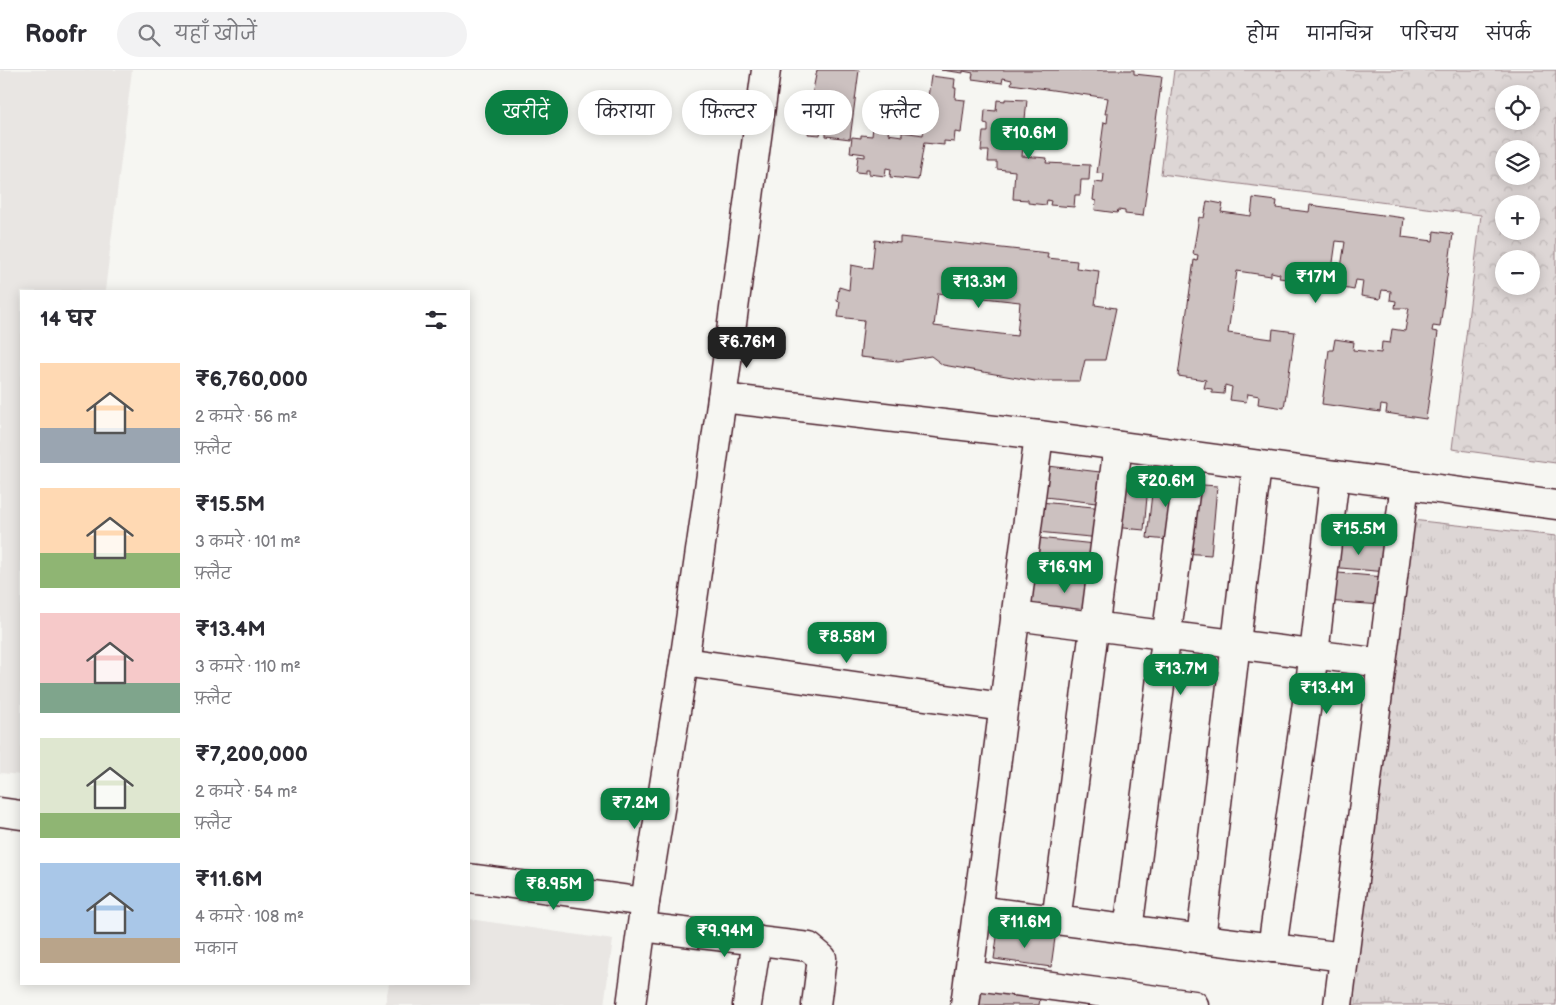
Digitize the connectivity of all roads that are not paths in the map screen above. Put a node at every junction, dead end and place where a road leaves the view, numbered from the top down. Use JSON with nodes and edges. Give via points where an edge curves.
{"nodes":[{"id":1,"x":766,"y":70,"type":"edge"},
{"id":2,"x":722,"y":398,"type":"junction"},
{"id":3,"x":1039,"y":436,"type":"junction"},
{"id":4,"x":1118,"y":446,"type":"junction"},
{"id":5,"x":1190,"y":456,"type":"junction"},
{"id":6,"x":1257,"y":465,"type":"junction"},
{"id":7,"x":1335,"y":475,"type":"junction"},
{"id":8,"x":1406,"y":484,"type":"junction"},
{"id":9,"x":1556,"y":505,"type":"edge"},
{"id":10,"x":1015,"y":616,"type":"junction"},
{"id":11,"x":1096,"y":626,"type":"junction"},
{"id":12,"x":1168,"y":636,"type":"junction"},
{"id":13,"x":1236,"y":644,"type":"junction"},
{"id":14,"x":1314,"y":654,"type":"junction"},
{"id":15,"x":684,"y":662,"type":"junction"},
{"id":16,"x":1382,"y":663,"type":"junction"},
{"id":17,"x":1004,"y":707,"type":"junction"},
{"id":18,"x":0,"y":812,"type":"edge"},
{"id":19,"x":20,"y":815,"type":"edge"},
{"id":20,"x":470,"y":878,"type":"edge"},
{"id":21,"x":977,"y":910,"type":"junction"},
{"id":22,"x":643,"y":915,"type":"junction"},
{"id":23,"x":1056,"y":920,"type":"junction"},
{"id":24,"x":1128,"y":930,"type":"junction"},
{"id":25,"x":1201,"y":939,"type":"junction"},
{"id":26,"x":757,"y":940,"type":"junction"},
{"id":27,"x":1272,"y":948,"type":"junction"},
{"id":28,"x":1344,"y":958,"type":"junction"},
{"id":29,"x":969,"y":975,"type":"junction"},
{"id":30,"x":1048,"y":995,"type":"edge"},
{"id":31,"x":1118,"y":1000,"type":"edge"},
{"id":32,"x":631,"y":1005,"type":"edge"},
{"id":33,"x":747,"y":1005,"type":"edge"},
{"id":34,"x":816,"y":1005,"type":"edge"},
{"id":35,"x":965,"y":1005,"type":"edge"},
{"id":36,"x":1192,"y":1005,"type":"edge"},
{"id":37,"x":1338,"y":1005,"type":"edge"}],
"edges":[{"from":1,"to":2,"type":"street"},
{"from":2,"to":3,"type":"street"},
{"from":2,"to":15,"type":"street"},
{"from":3,"to":4,"type":"street"},
{"from":3,"to":10,"type":"street"},
{"from":4,"to":5,"type":"street"},
{"from":4,"to":11,"type":"street"},
{"from":5,"to":6,"type":"street"},
{"from":5,"to":12,"type":"street"},
{"from":6,"to":7,"type":"street"},
{"from":6,"to":13,"type":"street"},
{"from":7,"to":8,"type":"street"},
{"from":7,"to":14,"type":"street"},
{"from":8,"to":9,"type":"street"},
{"from":8,"to":16,"type":"street"},
{"from":10,"to":11,"type":"street"},
{"from":10,"to":17,"type":"street"},
{"from":11,"to":12,"type":"street"},
{"from":11,"to":23,"type":"street"},
{"from":12,"to":13,"type":"street"},
{"from":12,"to":24,"type":"street"},
{"from":13,"to":14,"type":"street"},
{"from":13,"to":25,"type":"street"},
{"from":14,"to":16,"type":"street"},
{"from":14,"to":27,"type":"street"},
{"from":15,"to":17,"type":"street"},
{"from":15,"to":22,"type":"street"},
{"from":16,"to":28,"type":"street"},
{"from":17,"to":21,"type":"street"},
{"from":18,"to":19,"type":"street"},
{"from":20,"to":22,"type":"street"},
{"from":21,"to":23,"type":"street"},
{"from":21,"to":29,"type":"street"},
{"from":22,"to":26,"type":"street"},
{"from":22,"to":32,"type":"street"},
{"from":23,"to":24,"type":"street"},
{"from":24,"to":25,"type":"street"},
{"from":25,"to":27,"type":"street"},
{"from":26,"to":33,"type":"street"},
{"from":26,"to":34,"type":"street","via":[[809,947],[822,958]]},
{"from":27,"to":28,"type":"street"},
{"from":28,"to":37,"type":"street"},
{"from":29,"to":30,"type":"street"},
{"from":29,"to":35,"type":"street"},
{"from":30,"to":31,"type":"street"},
{"from":31,"to":36,"type":"street"}]}
